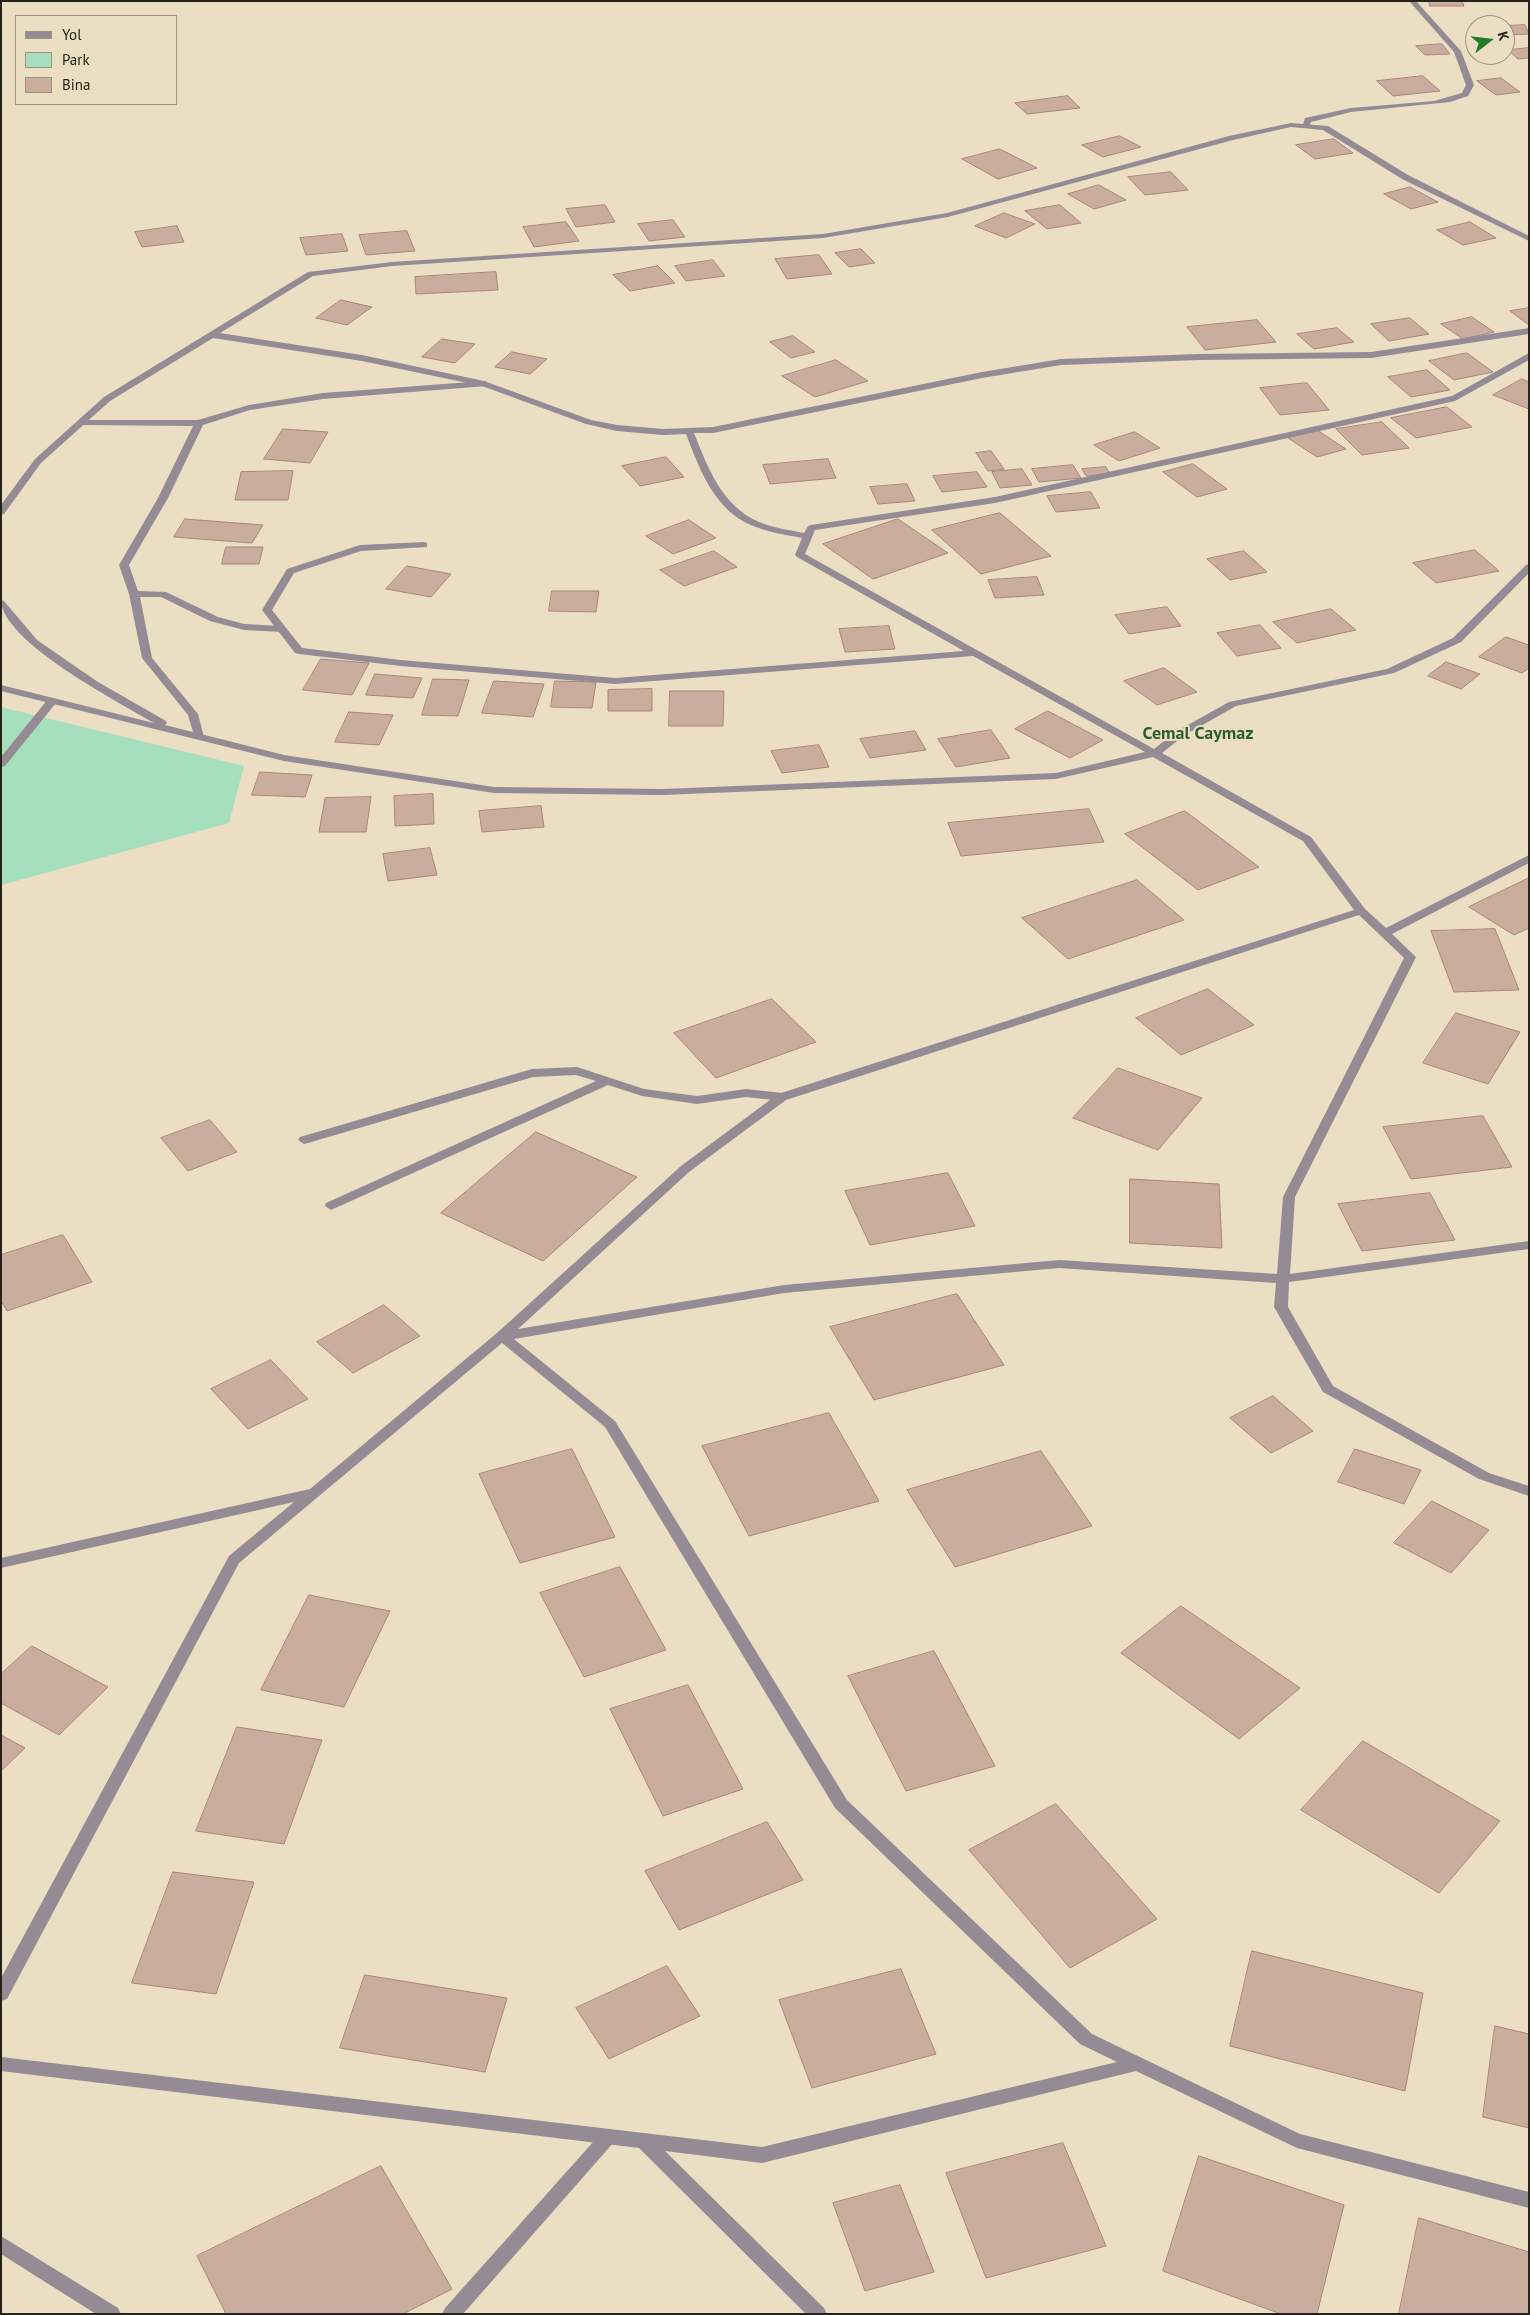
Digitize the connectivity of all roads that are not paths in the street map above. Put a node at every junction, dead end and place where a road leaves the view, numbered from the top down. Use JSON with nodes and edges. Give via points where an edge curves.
{"nodes":[{"id":1,"x":1412,"y":1,"type":"edge"},
{"id":2,"x":1305,"y":126,"type":"junction"},
{"id":3,"x":1529,"y":240,"type":"edge"},
{"id":4,"x":1529,"y":331,"type":"edge"},
{"id":5,"x":213,"y":335,"type":"junction"},
{"id":6,"x":1529,"y":356,"type":"edge"},
{"id":7,"x":484,"y":384,"type":"junction"},
{"id":8,"x":82,"y":422,"type":"junction"},
{"id":9,"x":199,"y":423,"type":"junction"},
{"id":10,"x":689,"y":431,"type":"junction"},
{"id":11,"x":1,"y":512,"type":"edge"},
{"id":12,"x":808,"y":537,"type":"junction"},
{"id":13,"x":424,"y":545,"type":"dead end"},
{"id":14,"x":1529,"y":567,"type":"edge"},
{"id":15,"x":134,"y":594,"type":"junction"},
{"id":16,"x":1,"y":603,"type":"edge"},
{"id":17,"x":282,"y":629,"type":"junction"},
{"id":18,"x":974,"y":653,"type":"junction"},
{"id":19,"x":1,"y":688,"type":"edge"},
{"id":20,"x":52,"y":701,"type":"junction"},
{"id":21,"x":174,"y":731,"type":"junction"},
{"id":22,"x":199,"y":737,"type":"junction"},
{"id":23,"x":1156,"y":753,"type":"junction"},
{"id":24,"x":1,"y":764,"type":"edge"},
{"id":25,"x":1529,"y":858,"type":"edge"},
{"id":26,"x":1361,"y":910,"type":"junction"},
{"id":27,"x":1385,"y":932,"type":"junction"},
{"id":28,"x":607,"y":1081,"type":"junction"},
{"id":29,"x":782,"y":1097,"type":"junction"},
{"id":30,"x":304,"y":1140,"type":"dead end"},
{"id":31,"x":331,"y":1206,"type":"dead end"},
{"id":32,"x":1529,"y":1245,"type":"edge"},
{"id":33,"x":1283,"y":1279,"type":"junction"},
{"id":34,"x":502,"y":1336,"type":"junction"},
{"id":35,"x":1529,"y":1491,"type":"edge"},
{"id":36,"x":316,"y":1492,"type":"junction"},
{"id":37,"x":1,"y":1563,"type":"edge"},
{"id":38,"x":1,"y":1994,"type":"edge"},
{"id":39,"x":1,"y":2064,"type":"edge"},
{"id":40,"x":1137,"y":2064,"type":"junction"},
{"id":41,"x":608,"y":2137,"type":"junction"},
{"id":42,"x":644,"y":2141,"type":"junction"},
{"id":43,"x":1529,"y":2200,"type":"edge"},
{"id":44,"x":1,"y":2244,"type":"edge"},
{"id":45,"x":112,"y":2314,"type":"edge"},
{"id":46,"x":451,"y":2314,"type":"edge"},
{"id":47,"x":818,"y":2314,"type":"edge"}],
"edges":[{"from":1,"to":2,"type":"street","via":[[1457,50],[1470,85],[1465,94],[1434,103],[1337,112],[1308,120]]},
{"from":2,"to":3,"type":"street","via":[[1325,128],[1405,177]]},
{"from":2,"to":5,"type":"street","via":[[1291,125],[1232,138],[948,215],[823,236],[392,264],[311,274]]},
{"from":4,"to":10,"type":"street","via":[[1371,356],[1061,362],[713,430]]},
{"from":5,"to":7,"type":"street","via":[[362,358]]},
{"from":5,"to":8,"type":"street","via":[[106,399]]},
{"from":6,"to":12,"type":"street","via":[[1455,398],[995,500],[811,528]]},
{"from":7,"to":9,"type":"street","via":[[323,396],[248,408]]},
{"from":7,"to":10,"type":"street","via":[[589,422],[617,428]]},
{"from":8,"to":9,"type":"street"},
{"from":8,"to":11,"type":"street","via":[[38,462]]},
{"from":9,"to":15,"type":"street","via":[[163,498],[124,565]]},
{"from":10,"to":12,"type":"street","via":[[712,487],[740,516],[756,524]]},
{"from":12,"to":18,"type":"street","via":[[800,555]]},
{"from":13,"to":17,"type":"street","via":[[360,548],[290,571],[267,610]]},
{"from":14,"to":23,"type":"street","via":[[1457,640],[1390,671],[1233,704],[1181,733]]},
{"from":15,"to":17,"type":"street","via":[[163,594],[214,618],[244,627]]},
{"from":15,"to":22,"type":"street","via":[[147,658],[193,714]]},
{"from":16,"to":21,"type":"street","via":[[33,642],[94,684]]},
{"from":17,"to":18,"type":"street","via":[[299,651],[615,681]]},
{"from":18,"to":23,"type":"street"},
{"from":19,"to":20,"type":"street"},
{"from":20,"to":21,"type":"street"},
{"from":20,"to":24,"type":"street"},
{"from":21,"to":22,"type":"street"},
{"from":22,"to":23,"type":"street","via":[[284,758],[494,790],[662,792],[1056,776]]},
{"from":23,"to":26,"type":"street","via":[[1307,839]]},
{"from":25,"to":27,"type":"street"},
{"from":26,"to":27,"type":"street"},
{"from":26,"to":29,"type":"street"},
{"from":27,"to":33,"type":"street","via":[[1410,957],[1289,1197]]},
{"from":28,"to":29,"type":"street","via":[[642,1092],[697,1100],[746,1093]]},
{"from":28,"to":30,"type":"street","via":[[578,1071],[532,1073]]},
{"from":28,"to":31,"type":"street"},
{"from":29,"to":34,"type":"street","via":[[685,1169]]},
{"from":32,"to":33,"type":"street"},
{"from":33,"to":34,"type":"street","via":[[1059,1264],[784,1289]]},
{"from":33,"to":35,"type":"street","via":[[1281,1307],[1328,1389],[1484,1476]]},
{"from":34,"to":36,"type":"street"},
{"from":34,"to":40,"type":"street","via":[[610,1424],[841,1804],[1086,2039]]},
{"from":36,"to":37,"type":"street"},
{"from":36,"to":38,"type":"street","via":[[234,1560]]},
{"from":39,"to":41,"type":"street"},
{"from":40,"to":42,"type":"street","via":[[762,2155]]},
{"from":40,"to":43,"type":"street","via":[[1297,2141]]},
{"from":41,"to":42,"type":"street"},
{"from":41,"to":46,"type":"street"},
{"from":42,"to":47,"type":"street"},
{"from":44,"to":45,"type":"street"}]}
